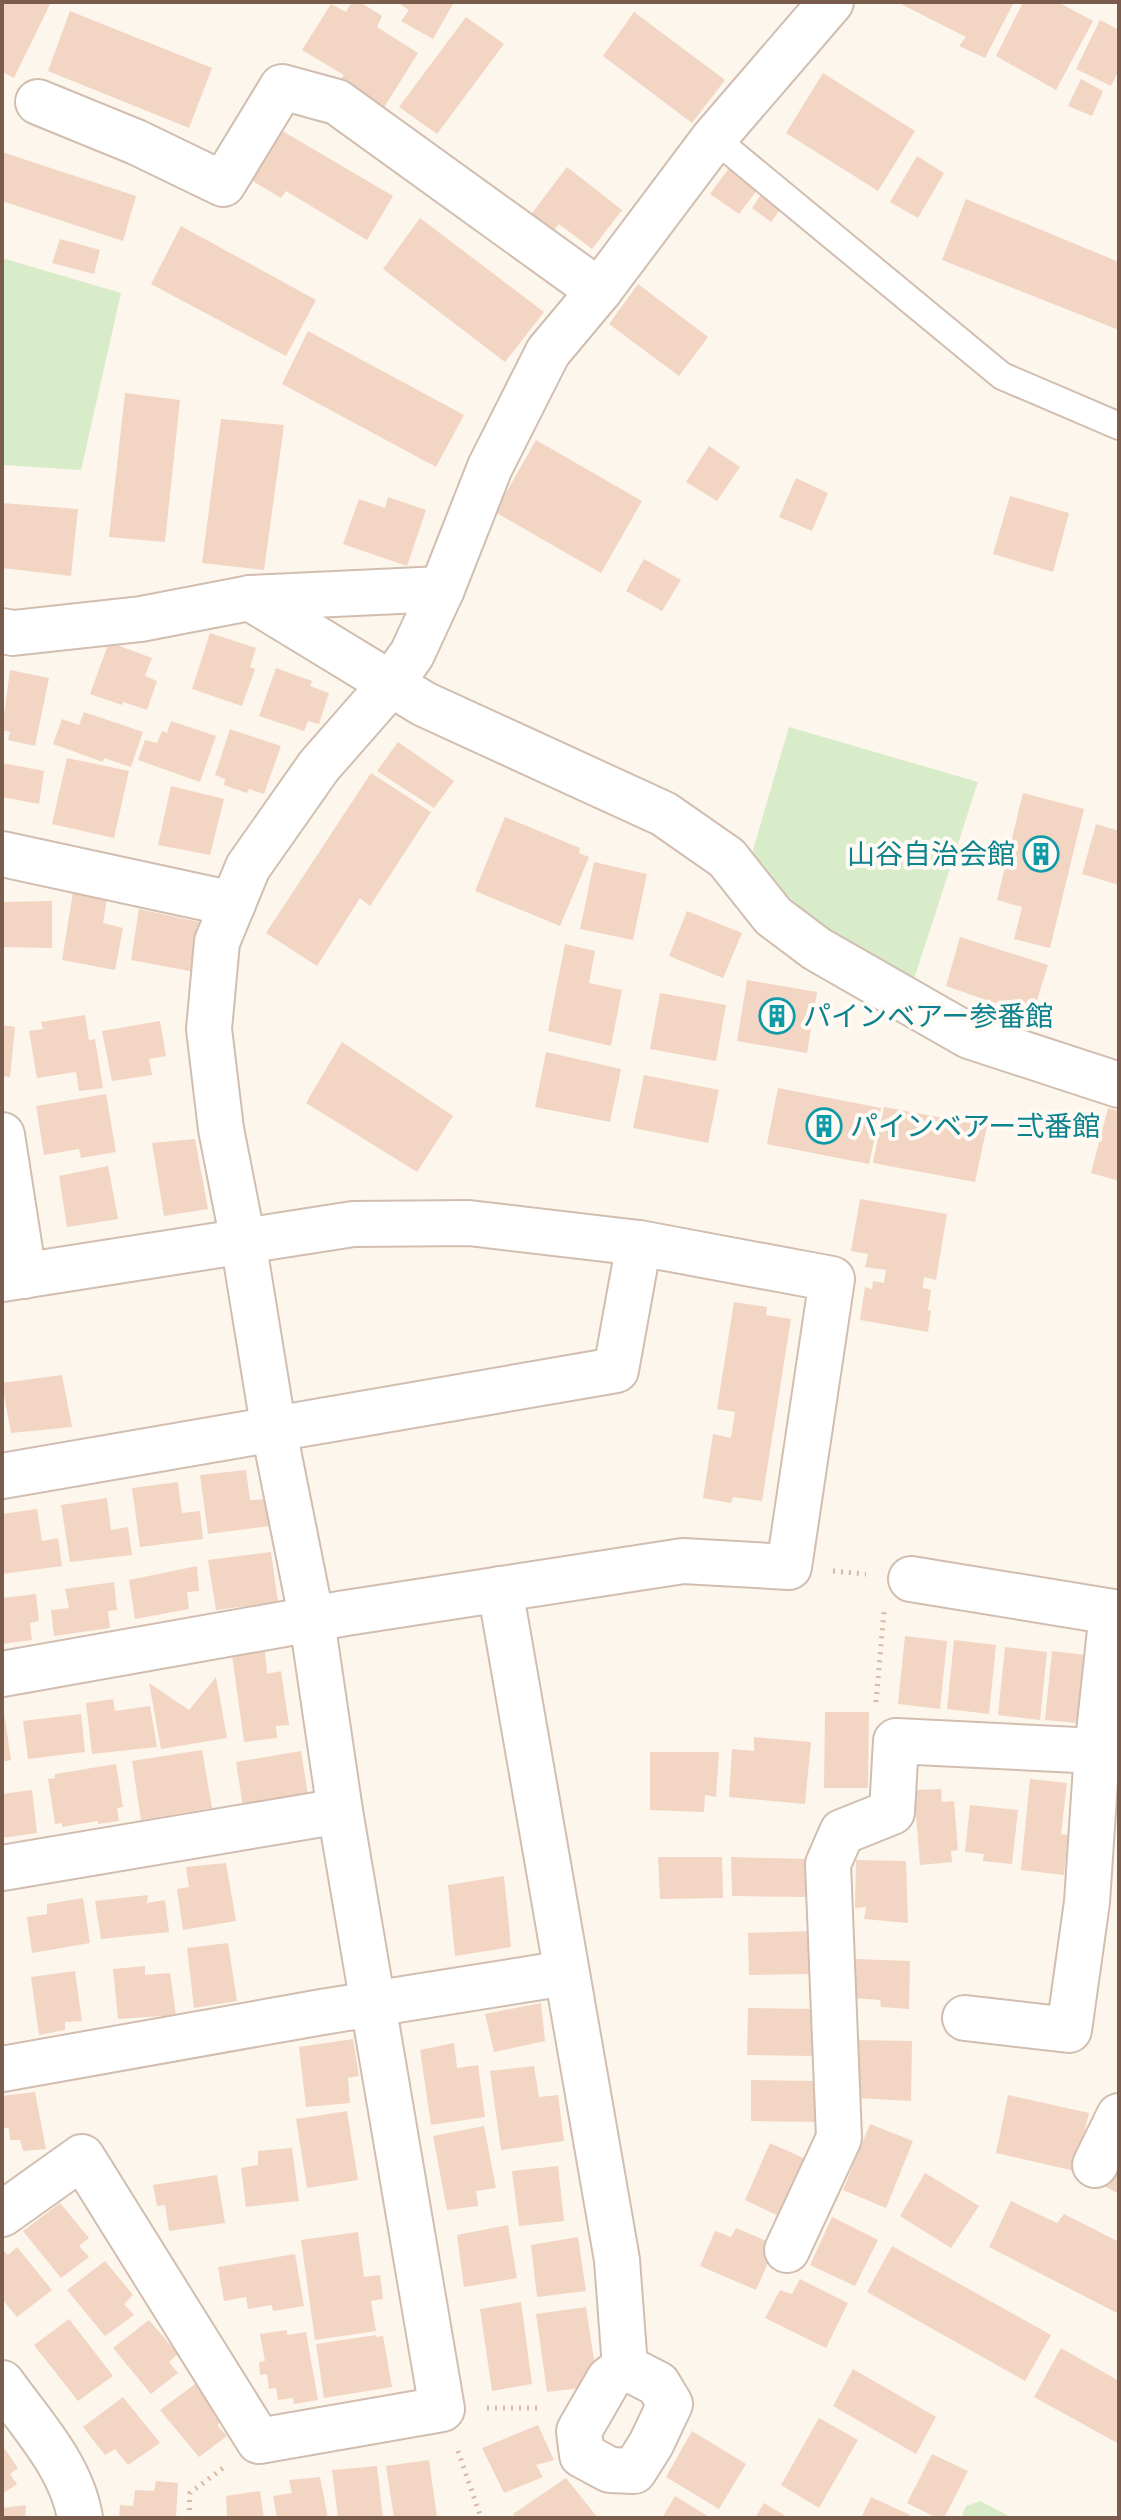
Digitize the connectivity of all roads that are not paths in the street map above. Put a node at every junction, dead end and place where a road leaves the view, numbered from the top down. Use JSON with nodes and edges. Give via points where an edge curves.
{"nodes":[{"id":1,"x":831,"y":2,"type":"edge"},
{"id":2,"x":38,"y":102,"type":"dead end"},
{"id":3,"x":714,"y":138,"type":"junction"},
{"id":4,"x":599,"y":291,"type":"junction"},
{"id":5,"x":1119,"y":426,"type":"edge"},
{"id":6,"x":442,"y":589,"type":"junction"},
{"id":7,"x":250,"y":598,"type":"junction"},
{"id":8,"x":2,"y":631,"type":"edge"},
{"id":9,"x":390,"y":685,"type":"junction"},
{"id":10,"x":2,"y":854,"type":"edge"},
{"id":11,"x":233,"y":904,"type":"junction"},
{"id":12,"x":1119,"y":1085,"type":"edge"},
{"id":13,"x":2,"y":1135,"type":"edge"},
{"id":14,"x":243,"y":1241,"type":"junction"},
{"id":15,"x":639,"y":1243,"type":"junction"},
{"id":16,"x":13,"y":1277,"type":"edge"},
{"id":17,"x":274,"y":1431,"type":"junction"},
{"id":18,"x":2,"y":1476,"type":"edge"},
{"id":19,"x":899,"y":1578,"type":"road end"},
{"id":20,"x":500,"y":1589,"type":"junction"},
{"id":21,"x":1115,"y":1612,"type":"edge"},
{"id":22,"x":312,"y":1621,"type":"junction"},
{"id":23,"x":2,"y":1674,"type":"edge"},
{"id":24,"x":1097,"y":1751,"type":"junction"},
{"id":25,"x":340,"y":1811,"type":"junction"},
{"id":26,"x":2,"y":1868,"type":"edge"},
{"id":27,"x":1103,"y":1906,"type":"edge"},
{"id":28,"x":566,"y":1973,"type":"junction"},
{"id":29,"x":372,"y":2003,"type":"junction"},
{"id":30,"x":965,"y":2018,"type":"dead end"},
{"id":31,"x":2,"y":2069,"type":"edge"},
{"id":32,"x":1119,"y":2116,"type":"edge"},
{"id":33,"x":1095,"y":2165,"type":"dead end"},
{"id":34,"x":2,"y":2214,"type":"edge"},
{"id":35,"x":787,"y":2250,"type":"dead end"},
{"id":36,"x":625,"y":2367,"type":"junction"},
{"id":37,"x":2,"y":2383,"type":"edge"},
{"id":38,"x":80,"y":2518,"type":"edge"}],
"edges":[{"from":1,"to":3,"type":"street"},
{"from":2,"to":4,"type":"street","via":[[223,184],[282,87],[337,102]]},
{"from":3,"to":4,"type":"street"},
{"from":3,"to":5,"type":"lane","via":[[1002,376]]},
{"from":4,"to":6,"type":"street","via":[[548,352],[490,467]]},
{"from":6,"to":7,"type":"street"},
{"from":6,"to":9,"type":"street","via":[[412,654]]},
{"from":7,"to":8,"type":"street","via":[[141,619]]},
{"from":7,"to":9,"type":"street"},
{"from":9,"to":11,"type":"street","via":[[319,766],[248,867]]},
{"from":9,"to":12,"type":"street","via":[[664,814],[727,858],[773,916],[817,949],[969,1036]]},
{"from":10,"to":11,"type":"street"},
{"from":11,"to":14,"type":"street","via":[[217,942],[209,1029]]},
{"from":13,"to":16,"type":"street"},
{"from":14,"to":15,"type":"street","via":[[353,1224],[469,1223]]},
{"from":14,"to":16,"type":"street"},
{"from":14,"to":17,"type":"street"},
{"from":15,"to":17,"type":"street","via":[[616,1370]]},
{"from":15,"to":20,"type":"street","via":[[832,1279],[789,1567],[683,1561]]},
{"from":17,"to":18,"type":"street"},
{"from":17,"to":22,"type":"street"},
{"from":19,"to":21,"type":"street"},
{"from":20,"to":22,"type":"street"},
{"from":20,"to":28,"type":"street"},
{"from":21,"to":24,"type":"street"},
{"from":22,"to":23,"type":"street"},
{"from":22,"to":25,"type":"street"},
{"from":24,"to":27,"type":"street"},
{"from":24,"to":35,"type":"street","via":[[896,1741],[892,1812],[842,1832],[828,1864],[839,2138]]},
{"from":25,"to":26,"type":"street"},
{"from":25,"to":29,"type":"street"},
{"from":27,"to":30,"type":"street","via":[[1069,2030]]},
{"from":28,"to":29,"type":"street"},
{"from":28,"to":36,"type":"street","via":[[617,2260]]},
{"from":29,"to":31,"type":"street"},
{"from":29,"to":34,"type":"street","via":[[442,2409],[259,2441],[82,2157]]},
{"from":32,"to":33,"type":"street"},
{"from":36,"to":36,"type":"street","via":[[609,2379],[579,2431],[582,2455],[610,2470],[634,2471],[670,2404],[658,2384]]},
{"from":37,"to":38,"type":"street","via":[[60,2465]]}]}
